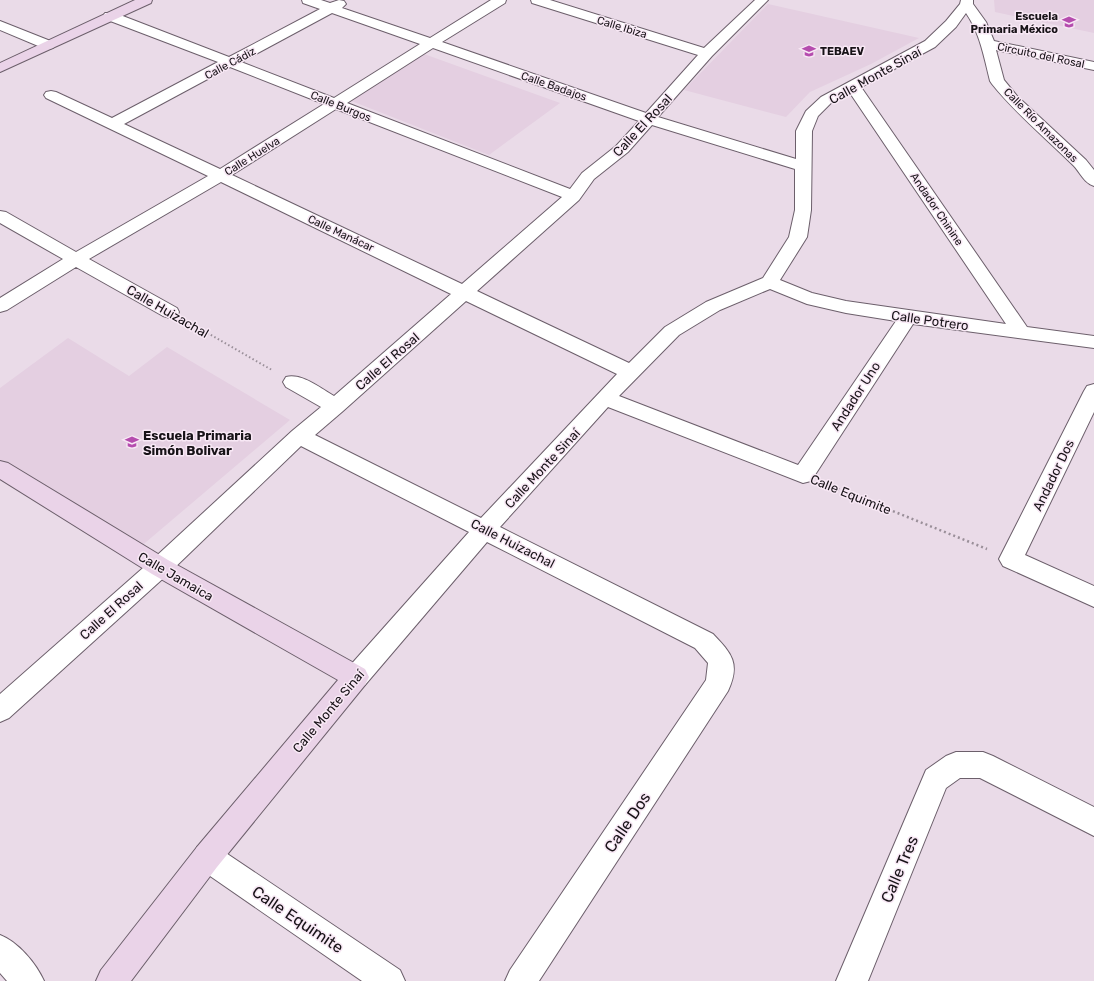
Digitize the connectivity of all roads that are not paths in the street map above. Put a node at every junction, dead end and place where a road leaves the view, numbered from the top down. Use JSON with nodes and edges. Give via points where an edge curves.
{"nodes":[{"id":1,"x":146,"y":0,"type":"edge"},
{"id":2,"x":308,"y":0,"type":"edge"},
{"id":3,"x":347,"y":0,"type":"edge"},
{"id":4,"x":500,"y":0,"type":"edge"},
{"id":5,"x":537,"y":0,"type":"edge"},
{"id":6,"x":762,"y":0,"type":"edge"},
{"id":7,"x":967,"y":2,"type":"edge"},
{"id":8,"x":331,"y":8,"type":"junction"},
{"id":9,"x":110,"y":16,"type":"junction"},
{"id":10,"x":0,"y":25,"type":"edge"},
{"id":11,"x":431,"y":43,"type":"junction"},
{"id":12,"x":988,"y":44,"type":"junction"},
{"id":13,"x":48,"y":45,"type":"junction"},
{"id":14,"x":707,"y":53,"type":"junction"},
{"id":15,"x":232,"y":62,"type":"junction"},
{"id":16,"x":1094,"y":66,"type":"edge"},
{"id":17,"x":0,"y":68,"type":"edge"},
{"id":18,"x":853,"y":86,"type":"junction"},
{"id":19,"x":51,"y":95,"type":"dead end"},
{"id":20,"x":334,"y":104,"type":"junction"},
{"id":21,"x":648,"y":119,"type":"junction"},
{"id":22,"x":112,"y":124,"type":"junction"},
{"id":23,"x":1087,"y":164,"type":"edge"},
{"id":24,"x":803,"y":166,"type":"junction"},
{"id":25,"x":220,"y":176,"type":"junction"},
{"id":26,"x":1094,"y":181,"type":"edge"},
{"id":27,"x":573,"y":196,"type":"junction"},
{"id":28,"x":0,"y":216,"type":"edge"},
{"id":29,"x":76,"y":259,"type":"junction"},
{"id":30,"x":770,"y":282,"type":"junction"},
{"id":31,"x":465,"y":292,"type":"junction"},
{"id":32,"x":0,"y":306,"type":"edge"},
{"id":33,"x":170,"y":312,"type":"road end"},
{"id":34,"x":908,"y":317,"type":"junction"},
{"id":35,"x":1021,"y":332,"type":"junction"},
{"id":36,"x":1094,"y":342,"type":"edge"},
{"id":37,"x":631,"y":372,"type":"junction"},
{"id":38,"x":293,"y":382,"type":"road end"},
{"id":39,"x":1094,"y":391,"type":"edge"},
{"id":40,"x":605,"y":398,"type":"junction"},
{"id":41,"x":336,"y":406,"type":"junction"},
{"id":42,"x":299,"y":436,"type":"junction"},
{"id":43,"x":0,"y":469,"type":"edge"},
{"id":44,"x":803,"y":475,"type":"joint"},
{"id":45,"x":485,"y":529,"type":"junction"},
{"id":46,"x":160,"y":567,"type":"junction"},
{"id":47,"x":1094,"y":597,"type":"edge"},
{"id":48,"x":721,"y":660,"type":"joint"},
{"id":49,"x":356,"y":677,"type":"junction"},
{"id":50,"x":0,"y":710,"type":"edge"},
{"id":51,"x":1094,"y":822,"type":"edge"},
{"id":52,"x":207,"y":857,"type":"junction"},
{"id":53,"x":0,"y":950,"type":"edge"},
{"id":54,"x":28,"y":981,"type":"edge"},
{"id":55,"x":112,"y":981,"type":"edge"},
{"id":56,"x":390,"y":981,"type":"edge"},
{"id":57,"x":521,"y":981,"type":"edge"},
{"id":58,"x":852,"y":981,"type":"edge"}],
"edges":[{"from":1,"to":9,"type":"main road"},
{"from":2,"to":8,"type":"street","name":"Calle Badajos"},
{"from":3,"to":8,"type":"street","name":"Calle Cádiz"},
{"from":4,"to":11,"type":"street","name":"Calle Huelva"},
{"from":5,"to":14,"type":"street","name":"Calle Ibiza"},
{"from":6,"to":14,"type":"street","name":"Calle El Rosal"},
{"from":7,"to":12,"type":"street","name":"Calle Río Amazonas"},
{"from":7,"to":18,"type":"street","name":"Calle Monte Sinaí","via":[[951,24],[930,44]]},
{"from":8,"to":11,"type":"street","name":"Calle Badajos"},
{"from":8,"to":15,"type":"street","name":"Calle Cádiz"},
{"from":9,"to":13,"type":"main road"},
{"from":9,"to":15,"type":"street","name":"Calle Burgos"},
{"from":10,"to":13,"type":"street"},
{"from":11,"to":20,"type":"street","name":"Calle Huelva"},
{"from":11,"to":21,"type":"street","name":"Calle Badajos"},
{"from":12,"to":16,"type":"street","name":"Circuito del Rosal"},
{"from":12,"to":23,"type":"street","name":"Calle Río Amazonas","via":[[998,80],[1012,99]]},
{"from":13,"to":17,"type":"main road"},
{"from":14,"to":21,"type":"street","name":"Calle El Rosal"},
{"from":15,"to":20,"type":"street","name":"Calle Burgos"},
{"from":15,"to":22,"type":"street","name":"Calle Cádiz"},
{"from":18,"to":24,"type":"street","name":"Calle Monte Sinaí","via":[[826,100],[811,114],[804,131]]},
{"from":18,"to":35,"type":"street","name":"Andador Chinine"},
{"from":19,"to":22,"type":"street","name":"Calle Manácar"},
{"from":20,"to":25,"type":"street","name":"Calle Huelva"},
{"from":20,"to":27,"type":"street","name":"Calle Burgos"},
{"from":21,"to":24,"type":"street","name":"Calle Badajos"},
{"from":21,"to":27,"type":"street","name":"Calle El Rosal","via":[[622,149],[588,176]]},
{"from":22,"to":25,"type":"street","name":"Calle Manácar"},
{"from":23,"to":26,"type":"street","name":"Calle Río Amazonas"},
{"from":24,"to":30,"type":"street","name":"Calle Monte Sinaí","via":[[804,210],[798,237]]},
{"from":25,"to":29,"type":"street","name":"Calle Huelva"},
{"from":25,"to":31,"type":"street","name":"Calle Manácar"},
{"from":27,"to":31,"type":"street","name":"Calle El Rosal"},
{"from":28,"to":29,"type":"street","name":"Calle Huizachal"},
{"from":29,"to":32,"type":"street","name":"Calle Huelva"},
{"from":29,"to":33,"type":"street","name":"Calle Huizachal"},
{"from":30,"to":34,"type":"street","name":"Calle Potrero","via":[[807,298]]},
{"from":30,"to":37,"type":"street","name":"Calle Monte Sinaí","via":[[712,306],[672,331]]},
{"from":31,"to":37,"type":"street","name":"Calle Manácar"},
{"from":31,"to":41,"type":"street","name":"Calle El Rosal"},
{"from":34,"to":35,"type":"street","name":"Calle Potrero"},
{"from":34,"to":44,"type":"street","name":"Andador Uno"},
{"from":35,"to":36,"type":"street","name":"Calle Potrero"},
{"from":37,"to":40,"type":"street","name":"Calle Monte Sinaí"},
{"from":38,"to":41,"type":"street"},
{"from":39,"to":47,"type":"street","name":"Andador Dos","via":[[1011,559]]},
{"from":40,"to":44,"type":"street","name":"Calle Equimite"},
{"from":40,"to":45,"type":"street","name":"Calle Monte Sinaí"},
{"from":41,"to":42,"type":"street","name":"Calle El Rosal"},
{"from":42,"to":45,"type":"street","name":"Calle Huizachal"},
{"from":42,"to":46,"type":"street","name":"Calle El Rosal"},
{"from":43,"to":46,"type":"main road","name":"Calle Jamaica"},
{"from":45,"to":48,"type":"street","name":"Calle Huizachal","via":[[704,640]]},
{"from":45,"to":49,"type":"street","name":"Calle Monte Sinaí"},
{"from":46,"to":49,"type":"main road","name":"Calle Jamaica"},
{"from":46,"to":50,"type":"street","name":"Calle El Rosal"},
{"from":48,"to":57,"type":"street","name":"Calle Dos","via":[[719,683]]},
{"from":49,"to":52,"type":"main road","name":"Calle Monte Sinaí"},
{"from":51,"to":58,"type":"street","name":"Calle Tres","via":[[983,765],[956,765],[936,779]]},
{"from":52,"to":55,"type":"main road","name":"Calle Monte Sinaí"},
{"from":52,"to":56,"type":"street","name":"Calle Equimite"},
{"from":53,"to":54,"type":"street"}]}
